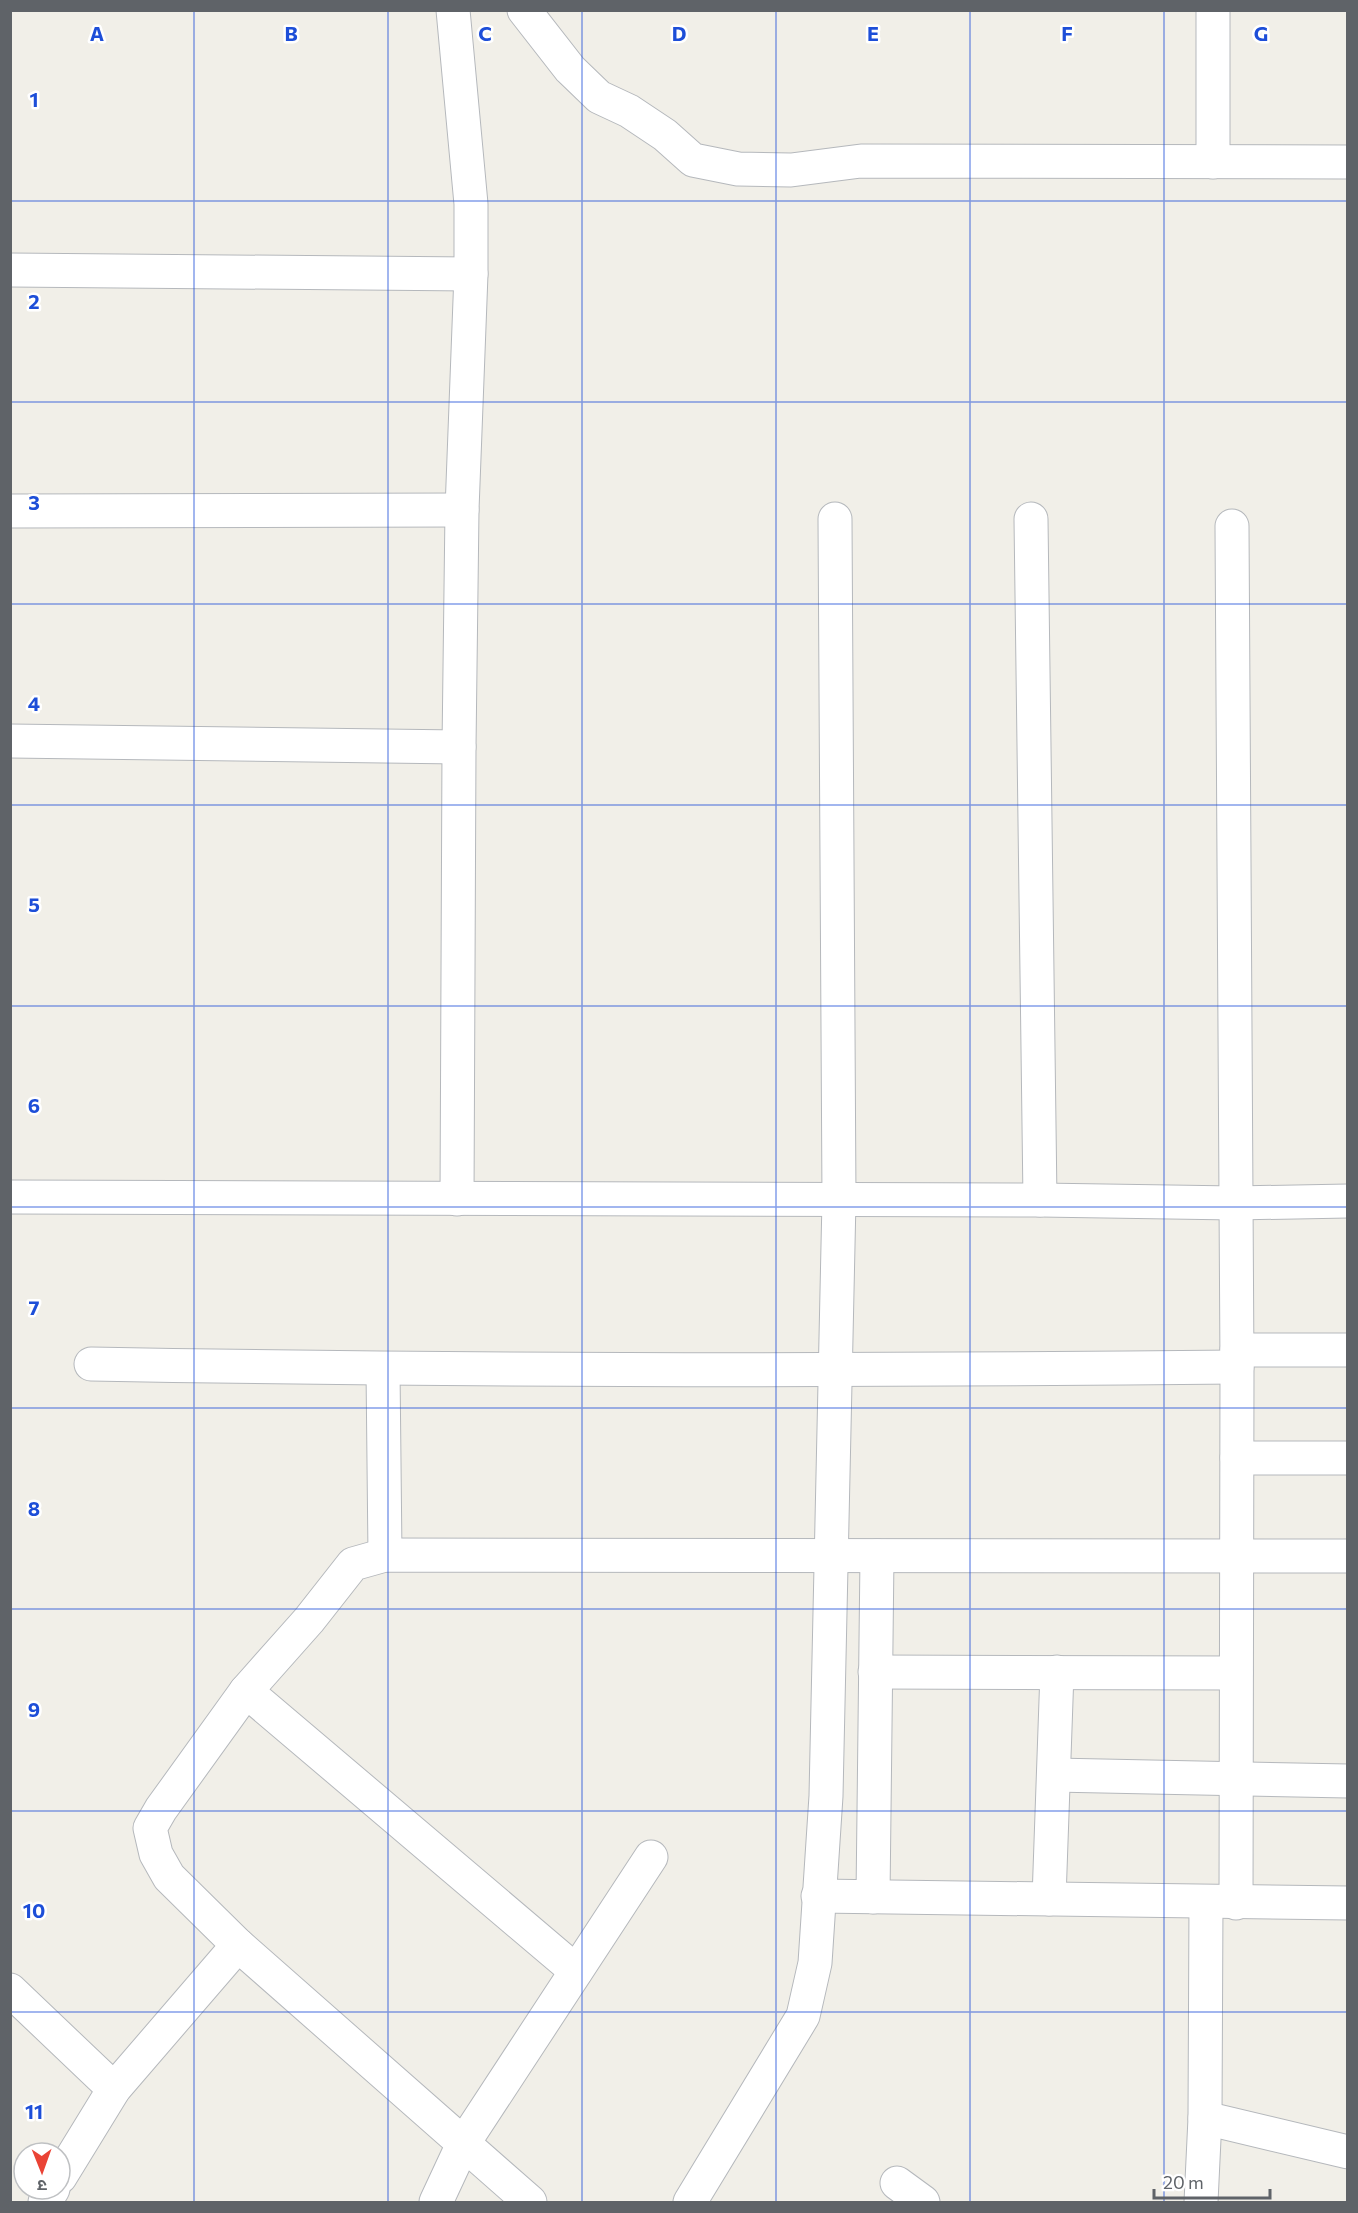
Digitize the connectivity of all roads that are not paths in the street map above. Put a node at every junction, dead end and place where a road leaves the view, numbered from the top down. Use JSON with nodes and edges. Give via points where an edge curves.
{"nodes":[{"id":1,"x":453,"y":10,"type":"edge"},
{"id":2,"x":524,"y":10,"type":"edge"},
{"id":3,"x":1213,"y":10,"type":"edge"},
{"id":4,"x":1213,"y":162,"type":"junction"},
{"id":5,"x":1347,"y":162,"type":"edge"},
{"id":6,"x":10,"y":270,"type":"edge"},
{"id":7,"x":471,"y":274,"type":"junction"},
{"id":8,"x":10,"y":510,"type":"edge"},
{"id":9,"x":462,"y":510,"type":"junction"},
{"id":10,"x":835,"y":519,"type":"dead end"},
{"id":11,"x":1031,"y":519,"type":"dead end"},
{"id":12,"x":1232,"y":526,"type":"dead end"},
{"id":13,"x":10,"y":741,"type":"edge"},
{"id":14,"x":459,"y":747,"type":"junction"},
{"id":15,"x":10,"y":1197,"type":"edge"},
{"id":16,"x":457,"y":1199,"type":"junction"},
{"id":17,"x":839,"y":1200,"type":"junction"},
{"id":18,"x":1040,"y":1200,"type":"junction"},
{"id":19,"x":1347,"y":1201,"type":"edge"},
{"id":20,"x":1235,"y":1203,"type":"junction"},
{"id":21,"x":1347,"y":1350,"type":"edge"},
{"id":22,"x":1237,"y":1358,"type":"junction"},
{"id":23,"x":91,"y":1364,"type":"dead end"},
{"id":24,"x":383,"y":1369,"type":"junction"},
{"id":25,"x":834,"y":1371,"type":"junction"},
{"id":26,"x":1236,"y":1458,"type":"junction"},
{"id":27,"x":1347,"y":1458,"type":"edge"},
{"id":28,"x":385,"y":1555,"type":"junction"},
{"id":29,"x":832,"y":1556,"type":"junction"},
{"id":30,"x":877,"y":1556,"type":"junction"},
{"id":31,"x":1237,"y":1556,"type":"junction"},
{"id":32,"x":1347,"y":1556,"type":"edge"},
{"id":33,"x":875,"y":1672,"type":"junction"},
{"id":34,"x":1057,"y":1672,"type":"junction"},
{"id":35,"x":1236,"y":1674,"type":"junction"},
{"id":36,"x":246,"y":1691,"type":"junction"},
{"id":37,"x":1054,"y":1775,"type":"junction"},
{"id":38,"x":1237,"y":1778,"type":"junction"},
{"id":39,"x":1347,"y":1781,"type":"edge"},
{"id":40,"x":651,"y":1857,"type":"dead end"},
{"id":41,"x":818,"y":1896,"type":"junction"},
{"id":42,"x":873,"y":1898,"type":"junction"},
{"id":43,"x":1049,"y":1899,"type":"junction"},
{"id":44,"x":1221,"y":1903,"type":"junction"},
{"id":45,"x":1347,"y":1903,"type":"edge"},
{"id":46,"x":238,"y":1945,"type":"junction"},
{"id":47,"x":576,"y":1971,"type":"junction"},
{"id":48,"x":10,"y":1989,"type":"edge"},
{"id":49,"x":114,"y":2089,"type":"junction"},
{"id":50,"x":1205,"y":2118,"type":"junction"},
{"id":51,"x":463,"y":2144,"type":"junction"},
{"id":52,"x":1347,"y":2152,"type":"edge"},
{"id":53,"x":72,"y":2157,"type":"edge"},
{"id":54,"x":897,"y":2183,"type":"dead end"},
{"id":55,"x":436,"y":2202,"type":"edge"},
{"id":56,"x":530,"y":2202,"type":"edge"},
{"id":57,"x":690,"y":2202,"type":"edge"},
{"id":58,"x":923,"y":2202,"type":"edge"},
{"id":59,"x":1201,"y":2202,"type":"edge"}],
"edges":[{"from":1,"to":7,"type":"street","via":[[471,204]]},
{"from":2,"to":4,"type":"street","via":[[570,69],[599,97],[656,129],[693,160],[738,169],[791,170],[861,161]]},
{"from":3,"to":4,"type":"street"},
{"from":4,"to":5,"type":"street"},
{"from":6,"to":7,"type":"street"},
{"from":7,"to":9,"type":"street"},
{"from":8,"to":9,"type":"street"},
{"from":9,"to":14,"type":"street"},
{"from":10,"to":17,"type":"street"},
{"from":11,"to":18,"type":"street"},
{"from":12,"to":20,"type":"street"},
{"from":13,"to":14,"type":"street"},
{"from":14,"to":16,"type":"street"},
{"from":15,"to":16,"type":"street"},
{"from":16,"to":17,"type":"street"},
{"from":17,"to":18,"type":"street"},
{"from":17,"to":25,"type":"street"},
{"from":18,"to":20,"type":"street"},
{"from":19,"to":20,"type":"street"},
{"from":20,"to":22,"type":"street"},
{"from":21,"to":22,"type":"street"},
{"from":22,"to":25,"type":"street"},
{"from":22,"to":26,"type":"street"},
{"from":23,"to":24,"type":"street"},
{"from":24,"to":25,"type":"street"},
{"from":24,"to":28,"type":"street"},
{"from":25,"to":29,"type":"street"},
{"from":26,"to":27,"type":"street"},
{"from":26,"to":31,"type":"street"},
{"from":28,"to":29,"type":"street"},
{"from":28,"to":36,"type":"street","via":[[353,1564]]},
{"from":29,"to":30,"type":"street"},
{"from":29,"to":41,"type":"street","via":[[826,1796]]},
{"from":30,"to":31,"type":"street"},
{"from":30,"to":33,"type":"street"},
{"from":31,"to":32,"type":"street"},
{"from":31,"to":35,"type":"street"},
{"from":33,"to":34,"type":"street"},
{"from":33,"to":42,"type":"street"},
{"from":34,"to":35,"type":"street"},
{"from":34,"to":37,"type":"street"},
{"from":35,"to":38,"type":"street"},
{"from":36,"to":46,"type":"street","via":[[150,1828],[156,1854],[170,1877]]},
{"from":36,"to":47,"type":"street"},
{"from":37,"to":38,"type":"street"},
{"from":37,"to":43,"type":"street"},
{"from":38,"to":39,"type":"street"},
{"from":38,"to":44,"type":"street"},
{"from":40,"to":47,"type":"street"},
{"from":41,"to":42,"type":"street"},
{"from":41,"to":57,"type":"street","via":[[815,1963],[803,2016]]},
{"from":42,"to":43,"type":"street"},
{"from":43,"to":44,"type":"street"},
{"from":44,"to":45,"type":"street"},
{"from":44,"to":50,"type":"street"},
{"from":46,"to":49,"type":"street"},
{"from":46,"to":51,"type":"street"},
{"from":47,"to":51,"type":"street"},
{"from":48,"to":49,"type":"street"},
{"from":49,"to":53,"type":"street"},
{"from":50,"to":52,"type":"street"},
{"from":50,"to":59,"type":"street"},
{"from":51,"to":55,"type":"street"},
{"from":51,"to":56,"type":"street"},
{"from":54,"to":58,"type":"street"}]}
